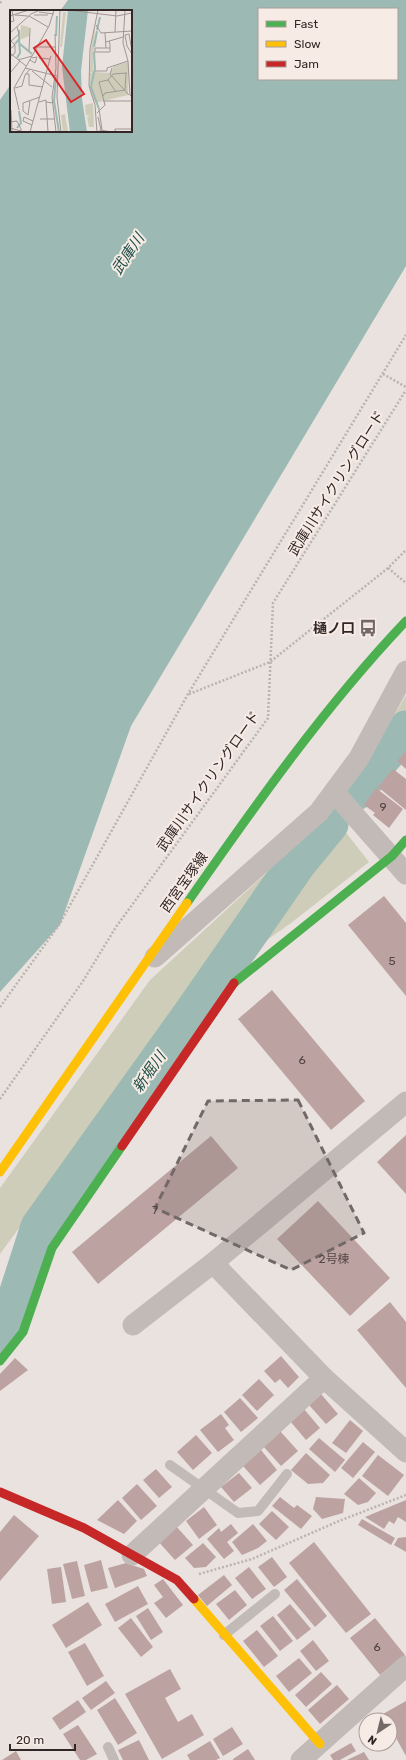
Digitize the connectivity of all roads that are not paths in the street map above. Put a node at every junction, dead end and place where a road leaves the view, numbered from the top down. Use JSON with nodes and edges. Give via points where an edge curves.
{"nodes":[{"id":1,"x":406,"y":621,"type":"edge"},
{"id":2,"x":406,"y":671,"type":"edge"},
{"id":3,"x":334,"y":792,"type":"junction"},
{"id":4,"x":406,"y":840,"type":"edge"},
{"id":5,"x":392,"y":856,"type":"junction"},
{"id":6,"x":406,"y":874,"type":"edge"},
{"id":7,"x":138,"y":972,"type":"junction"},
{"id":8,"x":406,"y":1102,"type":"edge"},
{"id":9,"x":0,"y":1172,"type":"edge"},
{"id":10,"x":213,"y":1263,"type":"junction"},
{"id":11,"x":133,"y":1325,"type":"dead end"},
{"id":12,"x":0,"y":1361,"type":"edge"},
{"id":13,"x":324,"y":1378,"type":"junction"},
{"id":14,"x":406,"y":1452,"type":"edge"},
{"id":15,"x":170,"y":1465,"type":"dead end"},
{"id":16,"x":287,"y":1474,"type":"dead end"},
{"id":17,"x":203,"y":1489,"type":"junction"},
{"id":18,"x":0,"y":1492,"type":"edge"},
{"id":19,"x":132,"y":1555,"type":"junction"},
{"id":20,"x":275,"y":1594,"type":"dead end"},
{"id":21,"x":224,"y":1635,"type":"junction"},
{"id":22,"x":406,"y":1666,"type":"edge"},
{"id":23,"x":320,"y":1744,"type":"junction"},
{"id":24,"x":108,"y":1747,"type":"dead end"},
{"id":25,"x":114,"y":1760,"type":"edge"},
{"id":26,"x":301,"y":1760,"type":"edge"}],
"edges":[{"from":1,"to":7,"type":"street","name":"西宮宝塚線","via":[[383,645],[296,752]]},
{"from":2,"to":3,"type":"street","via":[[359,758]]},
{"from":3,"to":5,"type":"street"},
{"from":3,"to":7,"type":"street","via":[[319,812]]},
{"from":4,"to":5,"type":"street"},
{"from":5,"to":6,"type":"street"},
{"from":5,"to":12,"type":"street","via":[[232,984],[52,1248],[23,1332]]},
{"from":7,"to":9,"type":"street","name":"西宮宝塚線"},
{"from":8,"to":10,"type":"street"},
{"from":10,"to":11,"type":"street"},
{"from":10,"to":13,"type":"street"},
{"from":13,"to":14,"type":"street"},
{"from":13,"to":17,"type":"street"},
{"from":15,"to":17,"type":"lane"},
{"from":16,"to":17,"type":"lane","via":[[258,1511],[238,1513]]},
{"from":17,"to":19,"type":"street"},
{"from":18,"to":19,"type":"street","via":[[84,1528]]},
{"from":19,"to":21,"type":"street","via":[[178,1580]]},
{"from":20,"to":21,"type":"lane"},
{"from":21,"to":23,"type":"street"},
{"from":22,"to":23,"type":"street"},
{"from":23,"to":26,"type":"street"},
{"from":24,"to":25,"type":"lane"}]}
